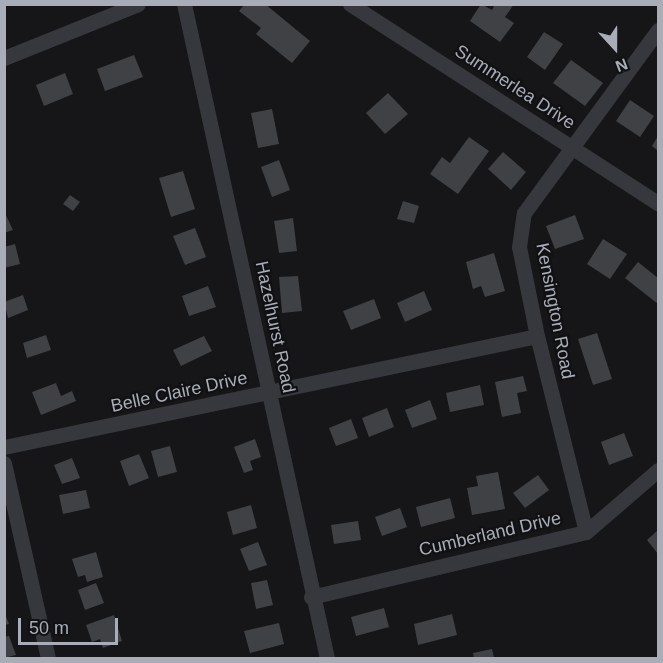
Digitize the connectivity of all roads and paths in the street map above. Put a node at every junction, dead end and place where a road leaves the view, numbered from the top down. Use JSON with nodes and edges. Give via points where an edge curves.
{"nodes":[{"id":1,"x":138,"y":4,"type":"edge"},
{"id":2,"x":184,"y":4,"type":"edge"},
{"id":3,"x":350,"y":4,"type":"edge"},
{"id":4,"x":658,"y":30,"type":"edge"},
{"id":5,"x":4,"y":58,"type":"edge"},
{"id":6,"x":573,"y":148,"type":"junction"},
{"id":7,"x":658,"y":203,"type":"edge"},
{"id":8,"x":537,"y":336,"type":"junction"},
{"id":9,"x":270,"y":393,"type":"junction"},
{"id":10,"x":4,"y":447,"type":"edge"},
{"id":11,"x":4,"y":463,"type":"edge"},
{"id":12,"x":658,"y":470,"type":"edge"},
{"id":13,"x":586,"y":532,"type":"junction"},
{"id":14,"x":311,"y":597,"type":"junction"},
{"id":15,"x":48,"y":658,"type":"edge"},
{"id":16,"x":327,"y":658,"type":"edge"}],
"edges":[{"from":1,"to":5,"type":"street"},
{"from":2,"to":9,"type":"street","name":"Hazelhurst Road"},
{"from":3,"to":6,"type":"street","name":"Summerlea Drive"},
{"from":4,"to":6,"type":"street","name":"Kensington Road"},
{"from":6,"to":7,"type":"street","name":"Summerlea Drive"},
{"from":6,"to":8,"type":"street","name":"Kensington Road","via":[[524,213],[519,247]]},
{"from":8,"to":9,"type":"street","name":"Belle Claire Drive"},
{"from":8,"to":13,"type":"street","name":"Kensington Road"},
{"from":9,"to":10,"type":"street","name":"Belle Claire Drive"},
{"from":9,"to":14,"type":"street","name":"Hazelhurst Road"},
{"from":11,"to":15,"type":"street"},
{"from":12,"to":13,"type":"street","name":"Cumberland Drive"},
{"from":13,"to":14,"type":"street","name":"Cumberland Drive"},
{"from":14,"to":16,"type":"street","name":"Hazelhurst Road"}]}
